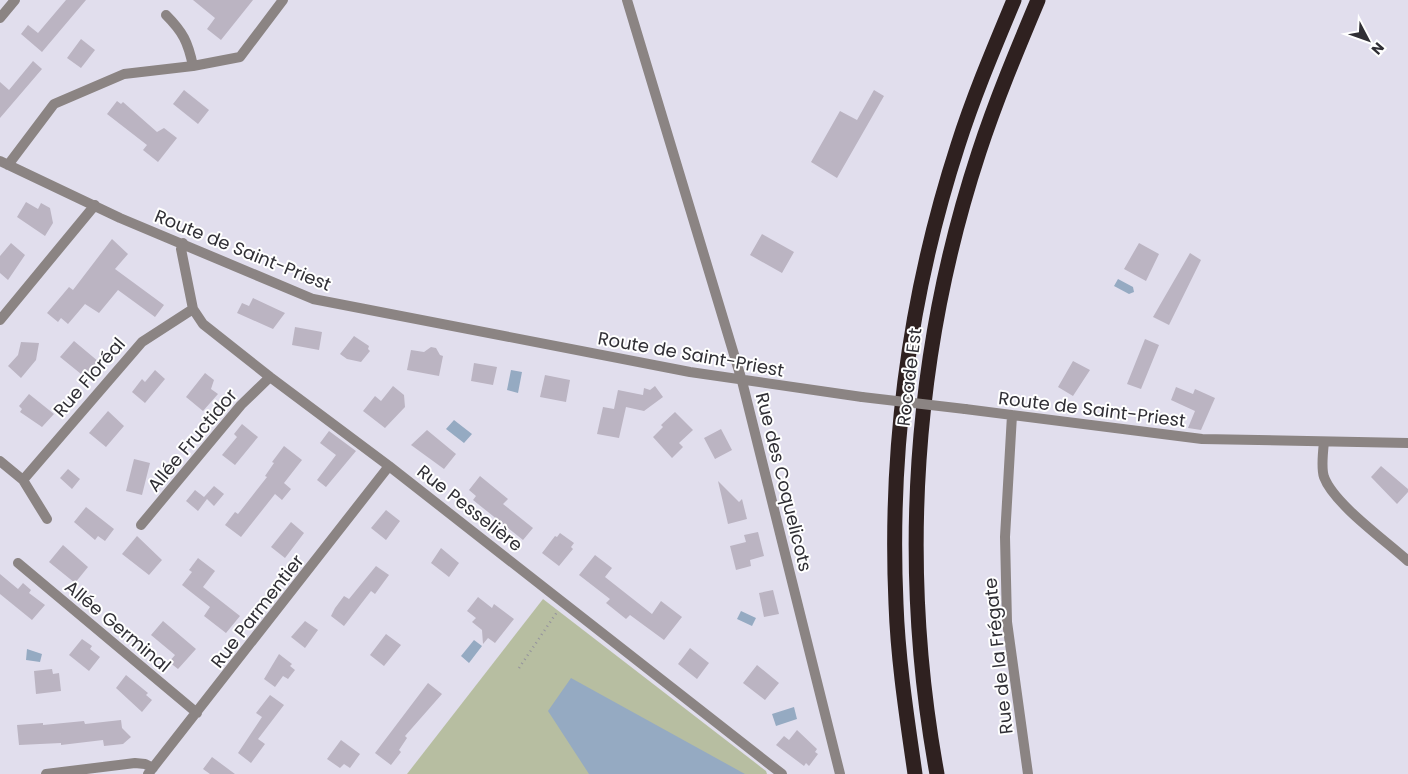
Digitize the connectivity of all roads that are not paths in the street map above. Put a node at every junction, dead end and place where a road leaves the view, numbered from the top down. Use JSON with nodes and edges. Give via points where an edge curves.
{"nodes":[{"id":1,"x":15,"y":0,"type":"edge"},
{"id":2,"x":283,"y":0,"type":"edge"},
{"id":3,"x":627,"y":0,"type":"edge"},
{"id":4,"x":1014,"y":0,"type":"edge"},
{"id":5,"x":1038,"y":0,"type":"edge"},
{"id":6,"x":166,"y":14,"type":"dead end"},
{"id":7,"x":0,"y":18,"type":"edge"},
{"id":8,"x":193,"y":66,"type":"junction"},
{"id":9,"x":4,"y":163,"type":"edge"},
{"id":10,"x":95,"y":205,"type":"junction"},
{"id":11,"x":183,"y":243,"type":"junction"},
{"id":12,"x":193,"y":309,"type":"junction"},
{"id":13,"x":0,"y":320,"type":"edge"},
{"id":14,"x":270,"y":377,"type":"junction"},
{"id":15,"x":742,"y":381,"type":"junction"},
{"id":16,"x":1012,"y":415,"type":"junction"},
{"id":17,"x":1324,"y":442,"type":"junction"},
{"id":18,"x":1408,"y":443,"type":"edge"},
{"id":19,"x":0,"y":461,"type":"edge"},
{"id":20,"x":389,"y":466,"type":"junction"},
{"id":21,"x":23,"y":480,"type":"junction"},
{"id":22,"x":47,"y":519,"type":"dead end"},
{"id":23,"x":141,"y":525,"type":"dead end"},
{"id":24,"x":1408,"y":561,"type":"edge"},
{"id":25,"x":18,"y":563,"type":"dead end"},
{"id":26,"x":197,"y":713,"type":"junction"},
{"id":27,"x":151,"y":771,"type":"edge"},
{"id":28,"x":46,"y":774,"type":"edge"},
{"id":29,"x":782,"y":774,"type":"edge"},
{"id":30,"x":840,"y":774,"type":"edge"},
{"id":31,"x":915,"y":774,"type":"edge"},
{"id":32,"x":938,"y":774,"type":"edge"},
{"id":33,"x":1028,"y":774,"type":"edge"}],
"edges":[{"from":1,"to":7,"type":"street"},
{"from":2,"to":8,"type":"street","via":[[240,57]]},
{"from":3,"to":15,"type":"street","name":"Rue des Coquelicots"},
{"from":4,"to":31,"type":"highway","name":"Rocade Est","via":[[958,146],[929,251],[907,361],[894,523],[903,690]]},
{"from":5,"to":32,"type":"highway","name":"Rocade Est","via":[[976,161],[938,304],[928,368],[918,458],[915,529],[923,676]]},
{"from":6,"to":8,"type":"street","via":[[181,30],[189,46]]},
{"from":8,"to":9,"type":"street","via":[[124,74],[54,104]]},
{"from":9,"to":10,"type":"street","name":"Route de Saint-Priest"},
{"from":10,"to":11,"type":"street","name":"Route de Saint-Priest"},
{"from":10,"to":13,"type":"street"},
{"from":11,"to":12,"type":"street","name":"Rue Pesselière","via":[[181,249]]},
{"from":11,"to":15,"type":"street","name":"Route de Saint-Priest","via":[[313,299]]},
{"from":12,"to":14,"type":"street","name":"Rue Pesselière","via":[[203,324]]},
{"from":12,"to":21,"type":"street","name":"Rue Floréal","via":[[142,342]]},
{"from":14,"to":20,"type":"street","name":"Rue Pesselière"},
{"from":14,"to":23,"type":"street","name":"Allée Fructidor","via":[[241,405]]},
{"from":15,"to":16,"type":"street","name":"Route de Saint-Priest","bridge":true},
{"from":15,"to":30,"type":"street","name":"Rue des Coquelicots"},
{"from":16,"to":17,"type":"street","name":"Route de Saint-Priest","via":[[1202,439]]},
{"from":16,"to":33,"type":"street","name":"Rue de la Frégate","via":[[1005,537],[1008,622]]},
{"from":17,"to":18,"type":"street","name":"Route de Saint-Priest"},
{"from":17,"to":24,"type":"street","via":[[1323,475],[1331,490]]},
{"from":19,"to":21,"type":"street"},
{"from":20,"to":26,"type":"street","name":"Rue Parmentier"},
{"from":20,"to":29,"type":"street","name":"Rue Pesselière"},
{"from":21,"to":22,"type":"street"},
{"from":25,"to":26,"type":"street","name":"Allée Germinal"},
{"from":26,"to":27,"type":"street","name":"Rue Parmentier"},
{"from":27,"to":28,"type":"street","via":[[144,764],[135,763]]}]}
